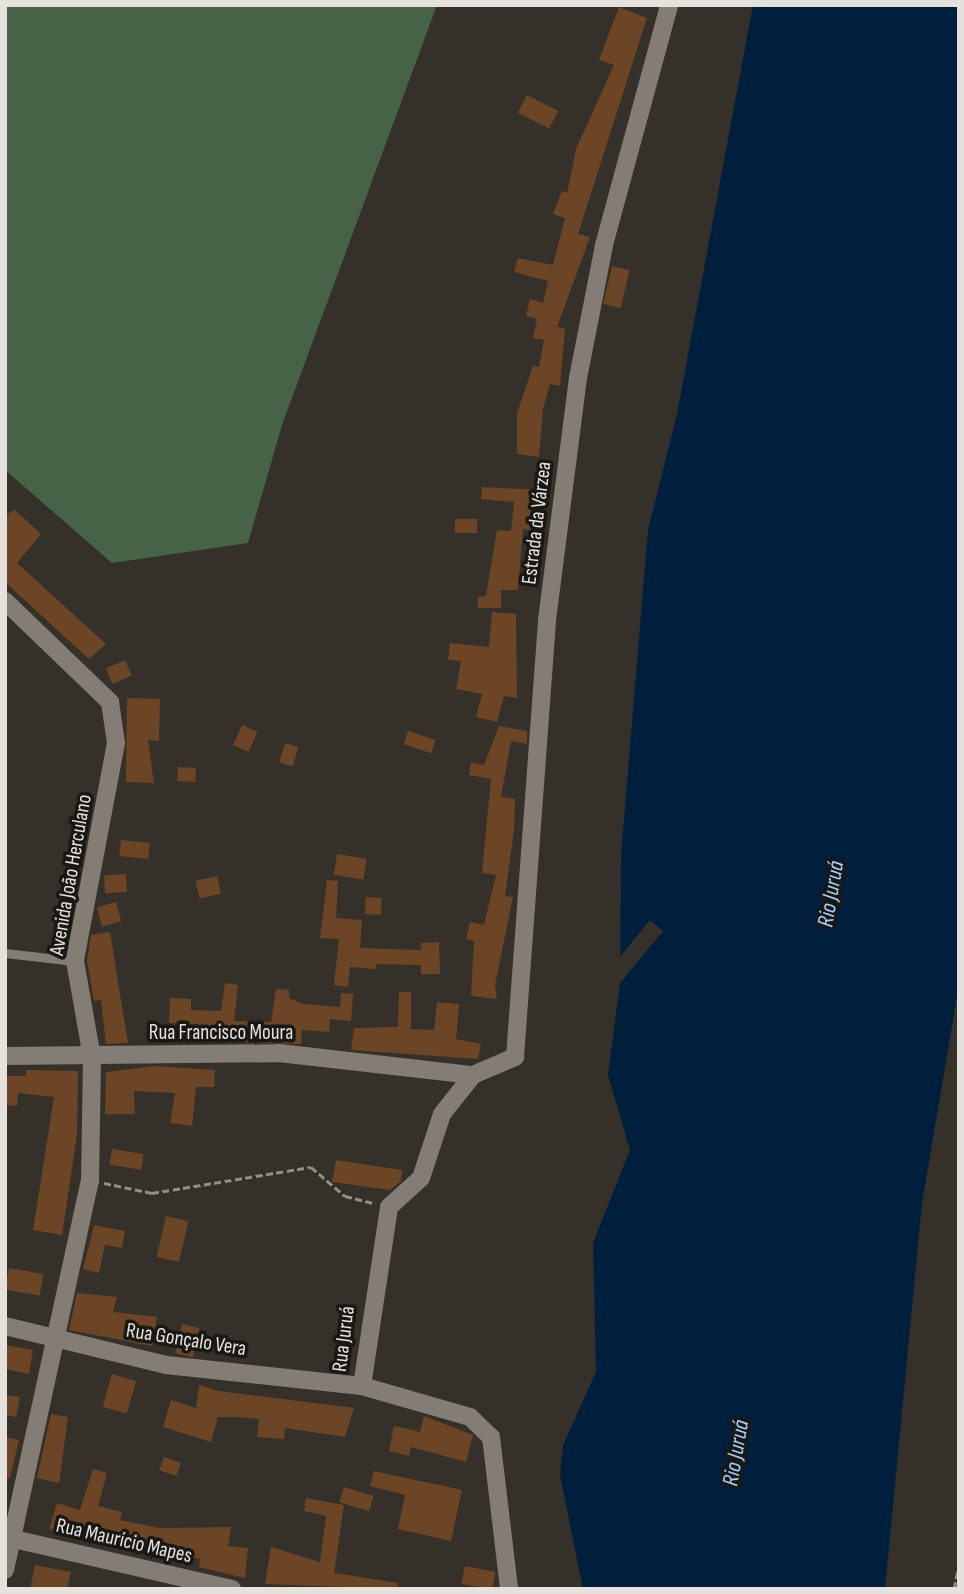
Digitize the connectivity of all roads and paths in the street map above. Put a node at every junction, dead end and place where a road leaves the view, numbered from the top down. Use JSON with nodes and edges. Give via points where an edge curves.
{"nodes":[{"id":1,"x":669,"y":5,"type":"edge"},
{"id":2,"x":5,"y":601,"type":"edge"},
{"id":3,"x":5,"y":953,"type":"edge"},
{"id":4,"x":75,"y":961,"type":"junction"},
{"id":5,"x":5,"y":1056,"type":"edge"},
{"id":6,"x":92,"y":1057,"type":"junction"},
{"id":7,"x":515,"y":1057,"type":"joint"},
{"id":8,"x":473,"y":1075,"type":"junction"},
{"id":9,"x":90,"y":1180,"type":"junction"},
{"id":10,"x":389,"y":1207,"type":"junction"},
{"id":11,"x":5,"y":1326,"type":"edge"},
{"id":12,"x":56,"y":1338,"type":"junction"},
{"id":13,"x":362,"y":1386,"type":"junction"},
{"id":14,"x":9,"y":1537,"type":"edge"},
{"id":15,"x":959,"y":1563,"type":"edge"},
{"id":16,"x":5,"y":1570,"type":"edge"},
{"id":17,"x":208,"y":1586,"type":"edge"},
{"id":18,"x":232,"y":1589,"type":"edge"},
{"id":19,"x":509,"y":1589,"type":"edge"},
{"id":20,"x":954,"y":1589,"type":"edge"}],
"edges":[{"from":1,"to":7,"type":"street","name":"Estrada da Várzea","via":[[604,245],[578,378],[547,620]]},
{"from":2,"to":4,"type":"street","name":"Avenida João Herculano","via":[[110,702],[114,756]]},
{"from":3,"to":4,"type":"lane"},
{"from":4,"to":6,"type":"street","name":"Avenida João Herculano"},
{"from":5,"to":6,"type":"street","name":"Rua Francisco Moura"},
{"from":6,"to":8,"type":"street","name":"Rua Francisco Moura","via":[[279,1053]]},
{"from":6,"to":9,"type":"street","name":"Avenida João Herculano"},
{"from":7,"to":8,"type":"street","name":"Rua Francisco Moura"},
{"from":8,"to":10,"type":"street","via":[[442,1114],[421,1178]]},
{"from":9,"to":10,"type":"path","via":[[152,1193],[311,1167],[345,1196]]},
{"from":9,"to":12,"type":"street","name":"Avenida João Herculano"},
{"from":10,"to":13,"type":"street","name":"Rua Juruá"},
{"from":11,"to":12,"type":"street","name":"Rua Gonçalo Vera"},
{"from":12,"to":13,"type":"street","name":"Rua Gonçalo Vera","via":[[166,1364]]},
{"from":12,"to":14,"type":"street","name":"Avenida João Herculano"},
{"from":13,"to":19,"type":"street","name":"Rua Juruá","via":[[470,1417],[491,1437]]},
{"from":14,"to":16,"type":"street","name":"Avenida João Herculano"},
{"from":14,"to":17,"type":"street","name":"Rua Maurício Mapes"},
{"from":15,"to":20,"type":"path"},
{"from":17,"to":18,"type":"street","name":"Rua Maurício Mapes"}]}
